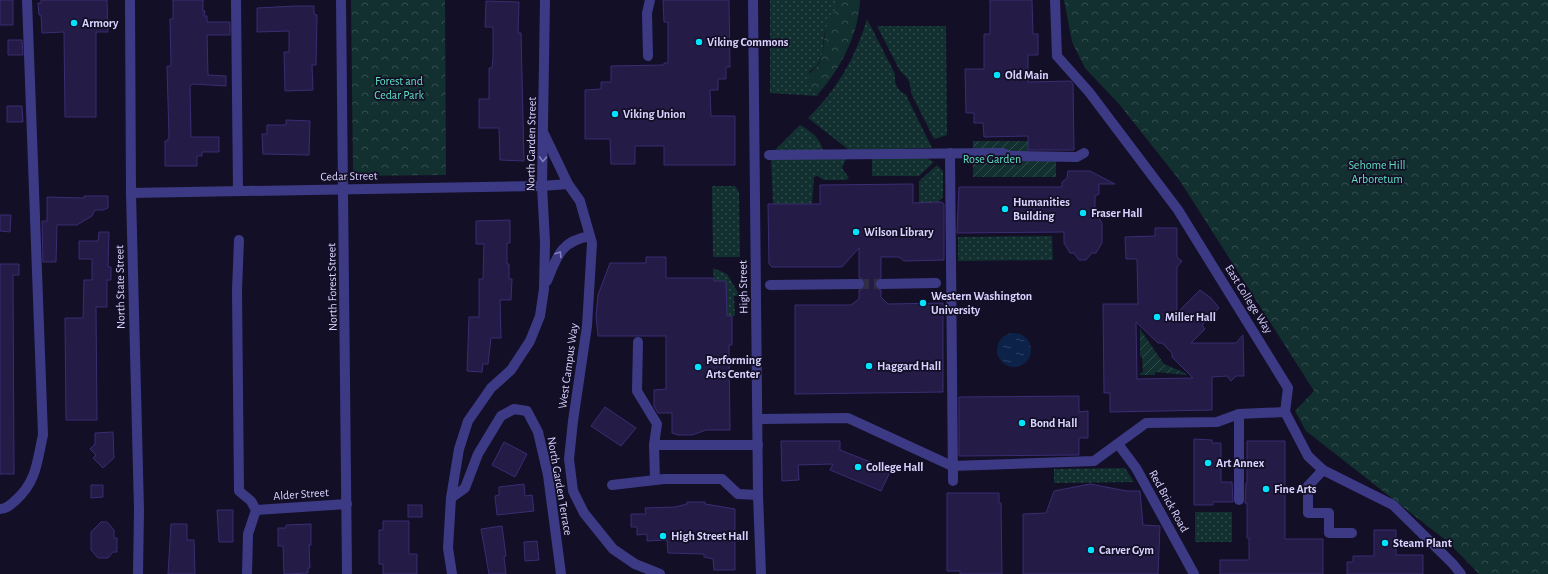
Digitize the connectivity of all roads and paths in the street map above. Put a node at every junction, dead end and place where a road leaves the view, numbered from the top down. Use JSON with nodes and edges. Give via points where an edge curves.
{"nodes":[{"id":1,"x":27,"y":0,"type":"edge"},
{"id":2,"x":130,"y":0,"type":"edge"},
{"id":3,"x":236,"y":0,"type":"edge"},
{"id":4,"x":341,"y":0,"type":"edge"},
{"id":5,"x":545,"y":0,"type":"edge"},
{"id":6,"x":650,"y":0,"type":"edge"},
{"id":7,"x":754,"y":0,"type":"edge"},
{"id":8,"x":1055,"y":0,"type":"edge"},
{"id":9,"x":648,"y":56,"type":"dead end"},
{"id":10,"x":543,"y":131,"type":"junction"},
{"id":11,"x":950,"y":153,"type":"junction"},
{"id":12,"x":1084,"y":153,"type":"dead end"},
{"id":13,"x":769,"y":155,"type":"dead end"},
{"id":14,"x":568,"y":184,"type":"junction"},
{"id":15,"x":542,"y":186,"type":"junction"},
{"id":16,"x":344,"y":189,"type":"junction"},
{"id":17,"x":238,"y":191,"type":"junction"},
{"id":18,"x":131,"y":193,"type":"junction"},
{"id":19,"x":590,"y":236,"type":"junction"},
{"id":20,"x":239,"y":240,"type":"dead end"},
{"id":21,"x":936,"y":283,"type":"dead end"},
{"id":22,"x":859,"y":284,"type":"tunnel mouth"},
{"id":23,"x":881,"y":284,"type":"tunnel mouth"},
{"id":24,"x":770,"y":285,"type":"dead end"},
{"id":25,"x":544,"y":289,"type":"junction"},
{"id":26,"x":638,"y":342,"type":"dead end"},
{"id":27,"x":1285,"y":412,"type":"junction"},
{"id":28,"x":662,"y":413,"type":"dead end"},
{"id":29,"x":1239,"y":414,"type":"junction"},
{"id":30,"x":758,"y":419,"type":"junction"},
{"id":31,"x":657,"y":424,"type":"junction"},
{"id":32,"x":1118,"y":444,"type":"junction"},
{"id":33,"x":654,"y":445,"type":"junction"},
{"id":34,"x":758,"y":445,"type":"junction"},
{"id":35,"x":952,"y":466,"type":"junction"},
{"id":36,"x":1323,"y":470,"type":"junction"},
{"id":37,"x":655,"y":480,"type":"junction"},
{"id":38,"x":953,"y":481,"type":"dead end"},
{"id":39,"x":612,"y":485,"type":"dead end"},
{"id":40,"x":758,"y":495,"type":"junction"},
{"id":41,"x":451,"y":498,"type":"junction"},
{"id":42,"x":1239,"y":500,"type":"dead end"},
{"id":43,"x":347,"y":504,"type":"junction"},
{"id":44,"x":0,"y":509,"type":"edge"},
{"id":45,"x":256,"y":510,"type":"junction"},
{"id":46,"x":1352,"y":533,"type":"dead end"},
{"id":47,"x":761,"y":573,"type":"edge"},
{"id":48,"x":138,"y":574,"type":"edge"},
{"id":49,"x":247,"y":574,"type":"edge"},
{"id":50,"x":347,"y":574,"type":"edge"},
{"id":51,"x":452,"y":574,"type":"edge"},
{"id":52,"x":561,"y":574,"type":"edge"},
{"id":53,"x":660,"y":574,"type":"edge"},
{"id":54,"x":1194,"y":574,"type":"edge"},
{"id":55,"x":1461,"y":574,"type":"edge"}],
"edges":[{"from":1,"to":44,"type":"street","via":[[43,434],[34,476],[27,490],[5,509]]},
{"from":2,"to":18,"type":"street","name":"North State Street"},
{"from":3,"to":17,"type":"street"},
{"from":4,"to":16,"type":"street","name":"North Forest Street"},
{"from":5,"to":10,"type":"street","name":"North Garden Street"},
{"from":6,"to":9,"type":"street","via":[[647,13]]},
{"from":7,"to":30,"type":"street","name":"High Street"},
{"from":8,"to":27,"type":"street","name":"East College Way","via":[[1057,56],[1089,92],[1178,210],[1288,388]]},
{"from":10,"to":14,"type":"street","name":"West Campus Way"},
{"from":10,"to":15,"type":"street","name":"North Garden Street","one_way":true},
{"from":11,"to":12,"type":"street","via":[[1077,157]]},
{"from":11,"to":13,"type":"street"},
{"from":11,"to":35,"type":"street"},
{"from":14,"to":15,"type":"street","name":"Cedar Street"},
{"from":14,"to":19,"type":"street","name":"West Campus Way","via":[[580,201]]},
{"from":15,"to":16,"type":"street","name":"Cedar Street"},
{"from":15,"to":25,"type":"street","name":"North Garden Street"},
{"from":16,"to":17,"type":"street","name":"Cedar Street"},
{"from":16,"to":43,"type":"street","name":"North Forest Street"},
{"from":17,"to":18,"type":"street","name":"Cedar Street"},
{"from":18,"to":48,"type":"street","name":"North State Street","via":[[139,510]]},
{"from":25,"to":19,"type":"street","name":"North Garden Street","one_way":true,"via":[[560,252],[569,243]]},
{"from":19,"to":53,"type":"street","name":"West Campus Way","via":[[592,243],[587,326],[569,459],[573,490],[584,514],[613,549],[635,564]]},
{"from":20,"to":45,"type":"street","via":[[239,492],[251,501]]},
{"from":21,"to":23,"type":"street"},
{"from":22,"to":24,"type":"street"},
{"from":25,"to":41,"type":"street","name":"North Garden Street","via":[[540,316],[530,341],[511,370],[491,388],[468,421],[459,449]]},
{"from":26,"to":31,"type":"street","via":[[637,391]]},
{"from":27,"to":29,"type":"street"},
{"from":27,"to":36,"type":"street","via":[[1308,456]]},
{"from":28,"to":31,"type":"street"},
{"from":29,"to":32,"type":"street","via":[[1217,422],[1146,423]]},
{"from":29,"to":42,"type":"street"},
{"from":30,"to":34,"type":"street","name":"High Street"},
{"from":30,"to":35,"type":"street","via":[[848,418]]},
{"from":31,"to":33,"type":"street"},
{"from":32,"to":35,"type":"street","via":[[1094,461]]},
{"from":32,"to":54,"type":"street","name":"Red Brick Road","via":[[1136,468]]},
{"from":33,"to":34,"type":"street"},
{"from":33,"to":37,"type":"street"},
{"from":34,"to":40,"type":"street","name":"High Street"},
{"from":35,"to":38,"type":"street"},
{"from":36,"to":46,"type":"street","via":[[1308,486],[1308,513],[1329,513],[1329,534]]},
{"from":36,"to":55,"type":"street","via":[[1393,505]]},
{"from":37,"to":39,"type":"street"},
{"from":37,"to":40,"type":"street","via":[[722,479],[738,494]]},
{"from":40,"to":47,"type":"street","name":"High Street"},
{"from":41,"to":51,"type":"street","name":"North Garden Street","via":[[448,548]]},
{"from":41,"to":52,"type":"street","name":"North Garden Terrace","via":[[465,488],[478,454],[501,416],[514,409],[527,411],[538,432],[548,475]]},
{"from":43,"to":45,"type":"street","name":"Alder Street"},
{"from":43,"to":50,"type":"street","name":"North Forest Street"},
{"from":45,"to":49,"type":"street","via":[[248,534]]}]}
